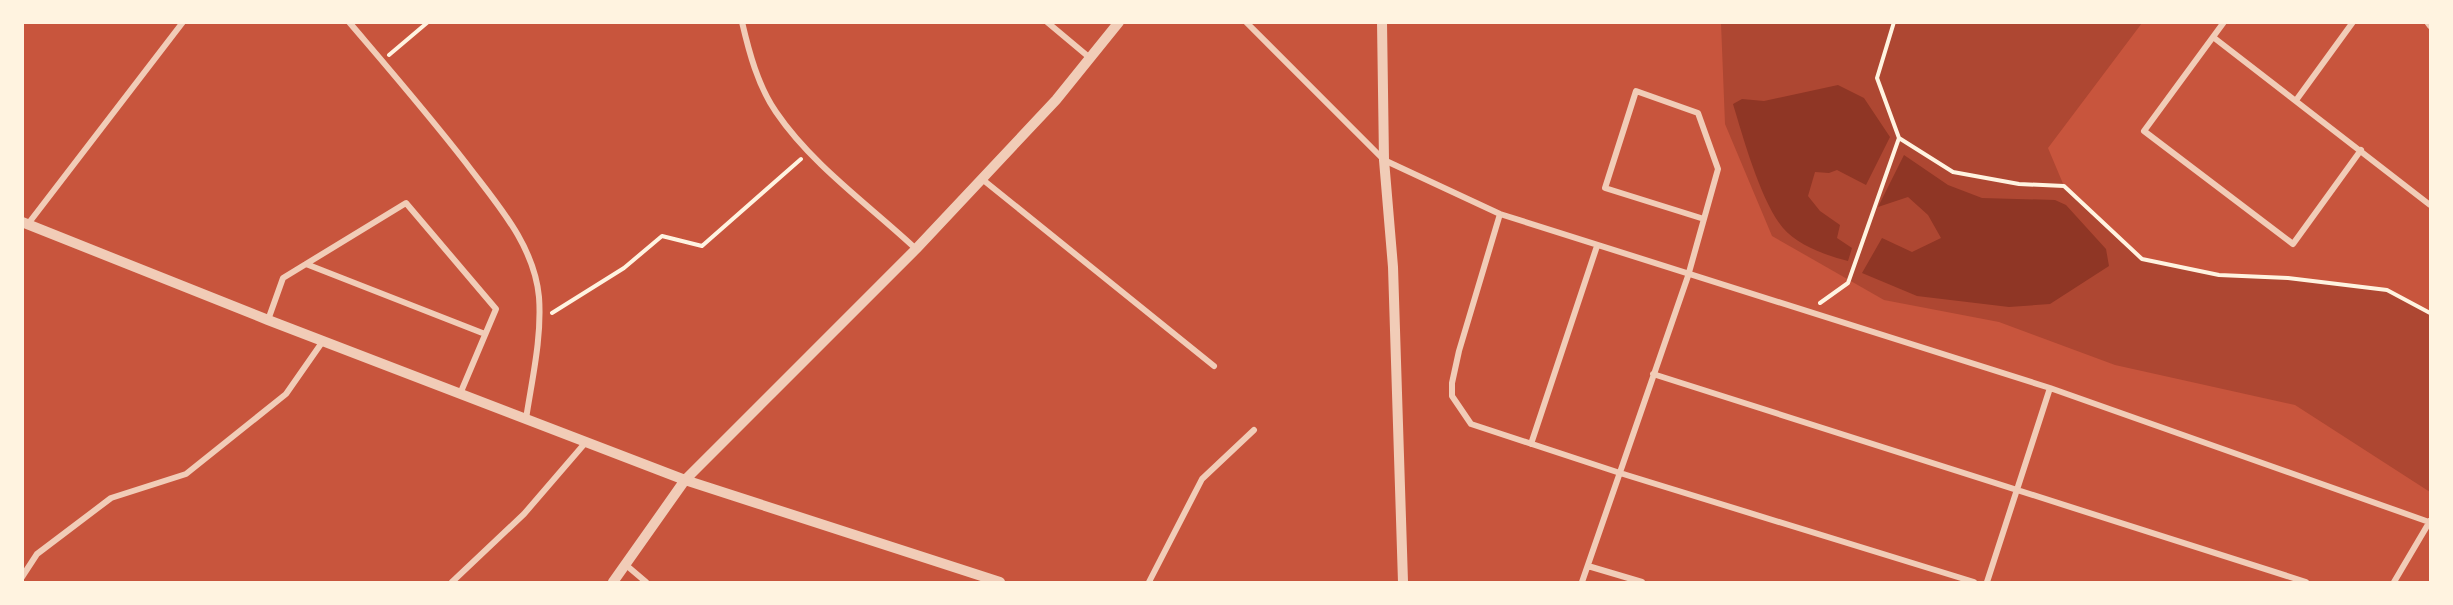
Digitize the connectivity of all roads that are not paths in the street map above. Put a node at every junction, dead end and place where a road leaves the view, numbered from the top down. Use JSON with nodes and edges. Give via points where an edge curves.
{"nodes":[{"id":1,"x":183,"y":22,"type":"edge"},
{"id":2,"x":349,"y":22,"type":"edge"},
{"id":3,"x":742,"y":22,"type":"edge"},
{"id":4,"x":1047,"y":22,"type":"edge"},
{"id":5,"x":1119,"y":22,"type":"edge"},
{"id":6,"x":1246,"y":22,"type":"edge"},
{"id":7,"x":1382,"y":22,"type":"edge"},
{"id":8,"x":2224,"y":22,"type":"edge"},
{"id":9,"x":2353,"y":22,"type":"edge"},
{"id":10,"x":2427,"y":22,"type":"edge"},
{"id":11,"x":2430,"y":26,"type":"edge"},
{"id":12,"x":2213,"y":37,"type":"junction"},
{"id":13,"x":1090,"y":58,"type":"junction"},
{"id":14,"x":2297,"y":99,"type":"junction"},
{"id":15,"x":2361,"y":150,"type":"junction"},
{"id":16,"x":1384,"y":160,"type":"junction"},
{"id":17,"x":982,"y":179,"type":"junction"},
{"id":18,"x":2430,"y":205,"type":"edge"},
{"id":19,"x":1500,"y":214,"type":"junction"},
{"id":20,"x":1704,"y":219,"type":"junction"},
{"id":21,"x":25,"y":223,"type":"edge"},
{"id":22,"x":1597,"y":246,"type":"junction"},
{"id":23,"x":916,"y":249,"type":"junction"},
{"id":24,"x":306,"y":264,"type":"junction"},
{"id":25,"x":1688,"y":276,"type":"junction"},
{"id":26,"x":268,"y":320,"type":"junction"},
{"id":27,"x":485,"y":334,"type":"junction"},
{"id":28,"x":323,"y":341,"type":"junction"},
{"id":29,"x":1214,"y":366,"type":"dead end"},
{"id":30,"x":1653,"y":374,"type":"junction"},
{"id":31,"x":2050,"y":388,"type":"junction"},
{"id":32,"x":460,"y":394,"type":"junction"},
{"id":33,"x":526,"y":419,"type":"junction"},
{"id":34,"x":1254,"y":430,"type":"dead end"},
{"id":35,"x":586,"y":442,"type":"junction"},
{"id":36,"x":1531,"y":444,"type":"junction"},
{"id":37,"x":1620,"y":473,"type":"junction"},
{"id":38,"x":685,"y":480,"type":"junction"},
{"id":39,"x":2017,"y":490,"type":"junction"},
{"id":40,"x":2430,"y":521,"type":"edge"},
{"id":41,"x":626,"y":565,"type":"junction"},
{"id":42,"x":1588,"y":566,"type":"junction"},
{"id":43,"x":22,"y":577,"type":"edge"},
{"id":44,"x":452,"y":582,"type":"edge"},
{"id":45,"x":613,"y":582,"type":"edge"},
{"id":46,"x":646,"y":582,"type":"edge"},
{"id":47,"x":1000,"y":582,"type":"edge"},
{"id":48,"x":1149,"y":582,"type":"edge"},
{"id":49,"x":1403,"y":582,"type":"edge"},
{"id":50,"x":1582,"y":582,"type":"edge"},
{"id":51,"x":1642,"y":582,"type":"edge"},
{"id":52,"x":1974,"y":582,"type":"edge"},
{"id":53,"x":1987,"y":582,"type":"edge"},
{"id":54,"x":2306,"y":582,"type":"edge"},
{"id":55,"x":2394,"y":582,"type":"edge"}],
"edges":[{"from":1,"to":21,"type":"street"},
{"from":2,"to":33,"type":"street","via":[[427,112],[513,225],[530,262],[539,295],[539,339]]},
{"from":3,"to":23,"type":"street","via":[[752,61],[775,111],[809,152]]},
{"from":4,"to":13,"type":"street"},
{"from":5,"to":13,"type":"street"},
{"from":6,"to":16,"type":"street"},
{"from":7,"to":16,"type":"street"},
{"from":8,"to":12,"type":"street"},
{"from":9,"to":14,"type":"street"},
{"from":10,"to":11,"type":"street"},
{"from":12,"to":14,"type":"street"},
{"from":12,"to":15,"type":"street","via":[[2144,131],[2293,244]]},
{"from":13,"to":17,"type":"street"},
{"from":14,"to":15,"type":"street"},
{"from":15,"to":18,"type":"street"},
{"from":16,"to":19,"type":"street"},
{"from":16,"to":49,"type":"street","via":[[1393,267]]},
{"from":17,"to":23,"type":"street"},
{"from":17,"to":29,"type":"street"},
{"from":19,"to":22,"type":"street"},
{"from":19,"to":36,"type":"street","via":[[1459,351],[1452,396],[1471,424]]},
{"from":20,"to":20,"type":"street","via":[[1718,169],[1698,113],[1636,91],[1605,188]]},
{"from":20,"to":25,"type":"street"},
{"from":21,"to":26,"type":"street"},
{"from":22,"to":25,"type":"street"},
{"from":22,"to":36,"type":"street"},
{"from":23,"to":38,"type":"street"},
{"from":24,"to":26,"type":"street","via":[[283,278]]},
{"from":24,"to":27,"type":"street"},
{"from":24,"to":27,"type":"street","via":[[406,203],[496,309]]},
{"from":25,"to":30,"type":"street"},
{"from":25,"to":31,"type":"street"},
{"from":26,"to":28,"type":"street"},
{"from":27,"to":32,"type":"street"},
{"from":28,"to":32,"type":"street"},
{"from":28,"to":43,"type":"street","via":[[286,394],[186,474],[111,498],[37,554]]},
{"from":30,"to":37,"type":"street"},
{"from":30,"to":39,"type":"street"},
{"from":31,"to":39,"type":"street"},
{"from":31,"to":40,"type":"street"},
{"from":32,"to":33,"type":"street"},
{"from":33,"to":35,"type":"street"},
{"from":34,"to":48,"type":"street","via":[[1202,478]]},
{"from":35,"to":38,"type":"street"},
{"from":35,"to":44,"type":"street","via":[[524,514]]},
{"from":36,"to":37,"type":"street"},
{"from":37,"to":42,"type":"street"},
{"from":37,"to":52,"type":"street"},
{"from":38,"to":41,"type":"street"},
{"from":38,"to":47,"type":"street"},
{"from":39,"to":53,"type":"street"},
{"from":39,"to":54,"type":"street"},
{"from":40,"to":55,"type":"street"},
{"from":41,"to":45,"type":"street"},
{"from":41,"to":46,"type":"street"},
{"from":42,"to":50,"type":"street"},
{"from":42,"to":51,"type":"street"}]}
